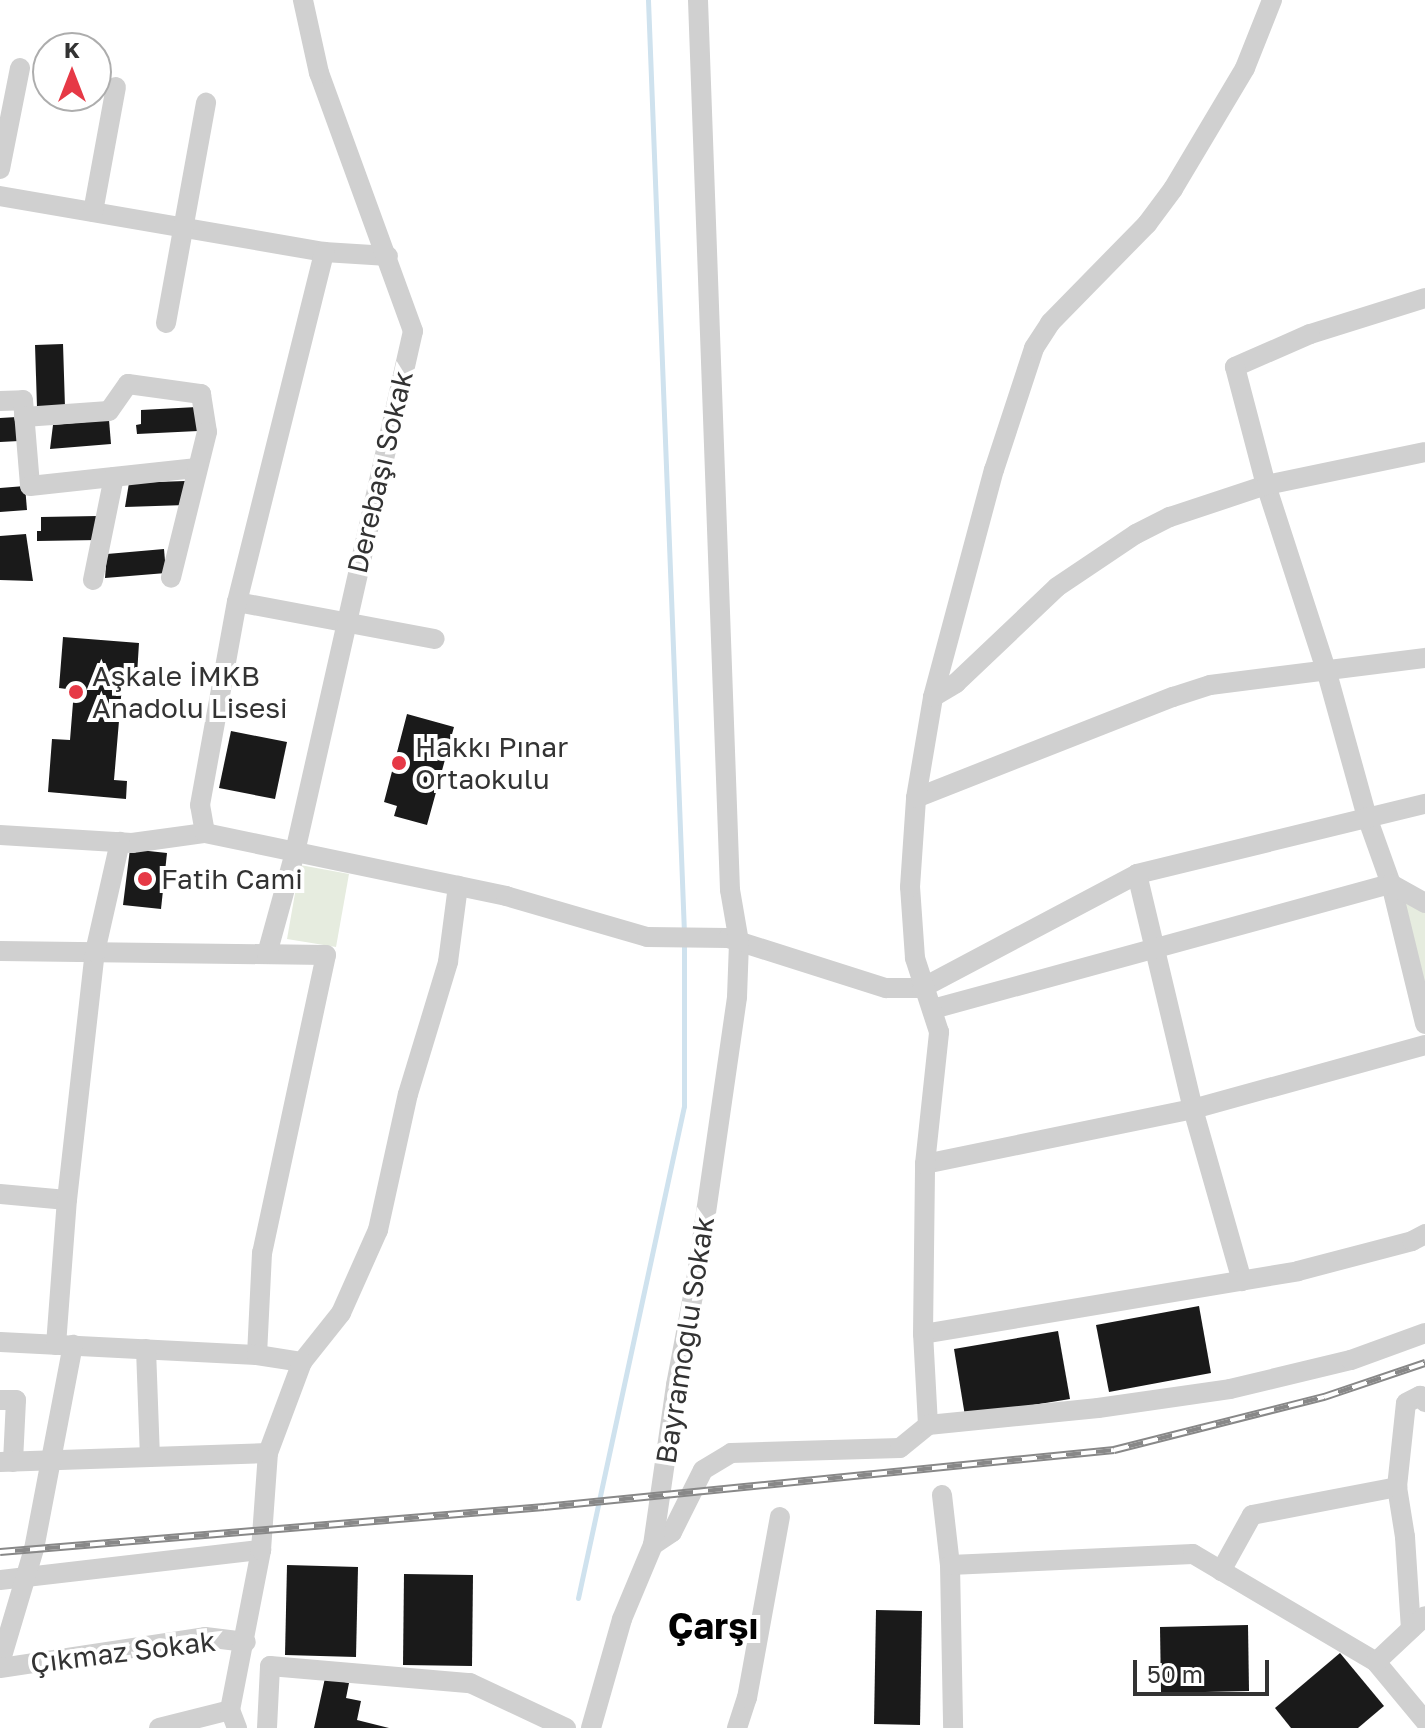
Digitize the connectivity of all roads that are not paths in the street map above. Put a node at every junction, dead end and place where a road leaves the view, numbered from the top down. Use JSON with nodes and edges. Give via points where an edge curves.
{"nodes":[{"id":1,"x":303,"y":0,"type":"edge"},
{"id":2,"x":698,"y":0,"type":"edge"},
{"id":3,"x":1272,"y":0,"type":"edge"},
{"id":4,"x":20,"y":68,"type":"dead end"},
{"id":5,"x":116,"y":87,"type":"dead end"},
{"id":6,"x":206,"y":103,"type":"dead end"},
{"id":7,"x":0,"y":169,"type":"edge"},
{"id":8,"x":0,"y":196,"type":"edge"},
{"id":9,"x":93,"y":212,"type":"junction"},
{"id":10,"x":181,"y":227,"type":"junction"},
{"id":11,"x":324,"y":252,"type":"junction"},
{"id":12,"x":388,"y":256,"type":"junction"},
{"id":13,"x":1425,"y":298,"type":"edge"},
{"id":14,"x":166,"y":323,"type":"dead end"},
{"id":15,"x":0,"y":401,"type":"edge"},
{"id":16,"x":24,"y":417,"type":"junction"},
{"id":17,"x":1425,"y":452,"type":"edge"},
{"id":18,"x":197,"y":468,"type":"junction"},
{"id":19,"x":114,"y":477,"type":"junction"},
{"id":20,"x":1266,"y":485,"type":"junction"},
{"id":21,"x":171,"y":578,"type":"dead end"},
{"id":22,"x":93,"y":580,"type":"dead end"},
{"id":23,"x":237,"y":602,"type":"junction"},
{"id":24,"x":347,"y":620,"type":"junction"},
{"id":25,"x":435,"y":639,"type":"dead end"},
{"id":26,"x":1425,"y":658,"type":"edge"},
{"id":27,"x":1327,"y":673,"type":"junction"},
{"id":28,"x":933,"y":697,"type":"junction"},
{"id":29,"x":916,"y":798,"type":"junction"},
{"id":30,"x":1425,"y":804,"type":"edge"},
{"id":31,"x":1367,"y":817,"type":"junction"},
{"id":32,"x":205,"y":833,"type":"junction"},
{"id":33,"x":0,"y":835,"type":"edge"},
{"id":34,"x":120,"y":842,"type":"junction"},
{"id":35,"x":295,"y":852,"type":"junction"},
{"id":36,"x":1137,"y":874,"type":"junction"},
{"id":37,"x":1391,"y":884,"type":"junction"},
{"id":38,"x":458,"y":886,"type":"junction"},
{"id":39,"x":1425,"y":903,"type":"edge"},
{"id":40,"x":733,"y":940,"type":"junction"},
{"id":41,"x":1156,"y":950,"type":"junction"},
{"id":42,"x":0,"y":951,"type":"edge"},
{"id":43,"x":95,"y":952,"type":"junction"},
{"id":44,"x":267,"y":954,"type":"junction"},
{"id":45,"x":922,"y":988,"type":"junction"},
{"id":46,"x":933,"y":1009,"type":"junction"},
{"id":47,"x":1425,"y":1024,"type":"edge"},
{"id":48,"x":1425,"y":1045,"type":"edge"},
{"id":49,"x":1193,"y":1109,"type":"junction"},
{"id":50,"x":925,"y":1164,"type":"junction"},
{"id":51,"x":0,"y":1194,"type":"edge"},
{"id":52,"x":67,"y":1200,"type":"junction"},
{"id":53,"x":1425,"y":1234,"type":"edge"},
{"id":54,"x":1242,"y":1281,"type":"junction"},
{"id":55,"x":1425,"y":1333,"type":"edge"},
{"id":56,"x":923,"y":1334,"type":"junction"},
{"id":57,"x":0,"y":1342,"type":"edge"},
{"id":58,"x":64,"y":1345,"type":"junction"},
{"id":59,"x":146,"y":1349,"type":"junction"},
{"id":60,"x":257,"y":1355,"type":"junction"},
{"id":61,"x":302,"y":1362,"type":"junction"},
{"id":62,"x":0,"y":1400,"type":"edge"},
{"id":63,"x":1425,"y":1402,"type":"edge"},
{"id":64,"x":928,"y":1425,"type":"junction"},
{"id":65,"x":268,"y":1453,"type":"junction"},
{"id":66,"x":150,"y":1457,"type":"junction"},
{"id":67,"x":52,"y":1461,"type":"junction"},
{"id":68,"x":7,"y":1462,"type":"edge"},
{"id":69,"x":1397,"y":1487,"type":"junction"},
{"id":70,"x":942,"y":1495,"type":"dead end"},
{"id":71,"x":780,"y":1517,"type":"dead end"},
{"id":72,"x":653,"y":1545,"type":"junction"},
{"id":73,"x":261,"y":1550,"type":"junction"},
{"id":74,"x":950,"y":1565,"type":"junction"},
{"id":75,"x":1221,"y":1571,"type":"junction"},
{"id":76,"x":23,"y":1578,"type":"junction"},
{"id":77,"x":0,"y":1580,"type":"edge"},
{"id":78,"x":1418,"y":1622,"type":"edge"},
{"id":79,"x":246,"y":1642,"type":"junction"},
{"id":80,"x":1376,"y":1662,"type":"junction"},
{"id":81,"x":0,"y":1665,"type":"edge"},
{"id":82,"x":234,"y":1719,"type":"edge"},
{"id":83,"x":1425,"y":1721,"type":"edge"},
{"id":84,"x":159,"y":1728,"type":"edge"},
{"id":85,"x":267,"y":1728,"type":"edge"},
{"id":86,"x":566,"y":1728,"type":"edge"},
{"id":87,"x":591,"y":1728,"type":"edge"},
{"id":88,"x":737,"y":1728,"type":"edge"},
{"id":89,"x":953,"y":1728,"type":"edge"}],
"edges":[{"from":1,"to":12,"type":"street","name":"Derebaşı Sokak","via":[[319,73]]},
{"from":2,"to":40,"type":"street","name":"Bayramoğlu Sokak"},
{"from":3,"to":28,"type":"street","via":[[1245,68],[1173,189],[1147,224],[1050,323],[1034,348],[994,470]]},
{"from":4,"to":7,"type":"street"},
{"from":5,"to":9,"type":"street"},
{"from":6,"to":10,"type":"street"},
{"from":8,"to":9,"type":"street"},
{"from":9,"to":10,"type":"street"},
{"from":10,"to":11,"type":"street"},
{"from":10,"to":14,"type":"street"},
{"from":11,"to":12,"type":"street"},
{"from":11,"to":23,"type":"street"},
{"from":12,"to":24,"type":"street","name":"Derebaşı Sokak","via":[[413,331]]},
{"from":13,"to":20,"type":"street","via":[[1310,334],[1235,367]]},
{"from":15,"to":16,"type":"street","via":[[23,400]]},
{"from":16,"to":18,"type":"street","via":[[109,411],[128,384],[201,394],[207,432]]},
{"from":16,"to":19,"type":"street","via":[[30,486]]},
{"from":17,"to":20,"type":"street"},
{"from":18,"to":19,"type":"street"},
{"from":18,"to":21,"type":"street"},
{"from":19,"to":22,"type":"street"},
{"from":20,"to":27,"type":"street"},
{"from":20,"to":28,"type":"street","via":[[1170,517],[1097,558],[1057,587],[956,683]]},
{"from":23,"to":24,"type":"street"},
{"from":23,"to":32,"type":"street","via":[[200,805]]},
{"from":24,"to":25,"type":"street"},
{"from":24,"to":35,"type":"street","name":"Derebaşı Sokak"},
{"from":26,"to":27,"type":"street"},
{"from":27,"to":29,"type":"street","via":[[1242,679],[1198,689]]},
{"from":27,"to":31,"type":"street"},
{"from":28,"to":29,"type":"street"},
{"from":29,"to":45,"type":"street","via":[[910,923]]},
{"from":30,"to":31,"type":"street"},
{"from":31,"to":36,"type":"street"},
{"from":31,"to":37,"type":"street"},
{"from":32,"to":34,"type":"street"},
{"from":32,"to":35,"type":"street"},
{"from":33,"to":34,"type":"street"},
{"from":34,"to":43,"type":"street"},
{"from":35,"to":38,"type":"street"},
{"from":35,"to":44,"type":"street","name":"Derebaşı Sokak"},
{"from":36,"to":41,"type":"street"},
{"from":36,"to":45,"type":"street"},
{"from":37,"to":39,"type":"street"},
{"from":37,"to":41,"type":"street"},
{"from":37,"to":47,"type":"street"},
{"from":38,"to":40,"type":"street","via":[[647,937]]},
{"from":38,"to":61,"type":"street","via":[[448,962],[408,1094],[378,1230],[341,1313]]},
{"from":40,"to":45,"type":"street","via":[[886,988]]},
{"from":40,"to":72,"type":"street","name":"Bayramoğlu Sokak","via":[[737,997],[720,1127]]},
{"from":41,"to":46,"type":"street"},
{"from":41,"to":49,"type":"street"},
{"from":42,"to":43,"type":"street"},
{"from":43,"to":44,"type":"street"},
{"from":43,"to":52,"type":"street"},
{"from":44,"to":60,"type":"street","via":[[326,955],[262,1253]]},
{"from":45,"to":46,"type":"street"},
{"from":46,"to":50,"type":"street","via":[[939,1053]]},
{"from":48,"to":49,"type":"street"},
{"from":49,"to":50,"type":"street"},
{"from":49,"to":54,"type":"street"},
{"from":50,"to":56,"type":"street"},
{"from":51,"to":52,"type":"street"},
{"from":52,"to":58,"type":"street"},
{"from":53,"to":54,"type":"street","via":[[1298,1271]]},
{"from":54,"to":56,"type":"street"},
{"from":55,"to":64,"type":"street","via":[[1351,1360],[1230,1389]]},
{"from":56,"to":64,"type":"street"},
{"from":57,"to":58,"type":"street"},
{"from":58,"to":59,"type":"street"},
{"from":58,"to":67,"type":"street"},
{"from":59,"to":60,"type":"street"},
{"from":59,"to":66,"type":"street"},
{"from":60,"to":61,"type":"street"},
{"from":61,"to":65,"type":"street"},
{"from":62,"to":68,"type":"street","via":[[16,1400]]},
{"from":63,"to":69,"type":"street","via":[[1420,1396],[1406,1403]]},
{"from":64,"to":72,"type":"street","via":[[900,1448],[743,1451],[719,1458],[697,1479],[669,1537]]},
{"from":65,"to":66,"type":"street"},
{"from":65,"to":73,"type":"street"},
{"from":66,"to":67,"type":"street"},
{"from":67,"to":68,"type":"street"},
{"from":67,"to":76,"type":"street"},
{"from":69,"to":75,"type":"street","via":[[1252,1515]]},
{"from":69,"to":78,"type":"street"},
{"from":70,"to":74,"type":"street"},
{"from":71,"to":88,"type":"street"},
{"from":72,"to":87,"type":"street","name":"Bayramoğlu Sokak","via":[[622,1619]]},
{"from":73,"to":76,"type":"street"},
{"from":73,"to":79,"type":"street"},
{"from":74,"to":75,"type":"street","via":[[1193,1554]]},
{"from":74,"to":89,"type":"street"},
{"from":75,"to":80,"type":"street"},
{"from":76,"to":77,"type":"street"},
{"from":76,"to":81,"type":"street"},
{"from":78,"to":80,"type":"street"},
{"from":79,"to":81,"type":"street","name":"Çıkmaz Sokak","via":[[205,1637]]},
{"from":79,"to":82,"type":"street"},
{"from":80,"to":83,"type":"street"},
{"from":82,"to":84,"type":"street"},
{"from":85,"to":86,"type":"street","via":[[270,1666],[470,1683]]}]}
